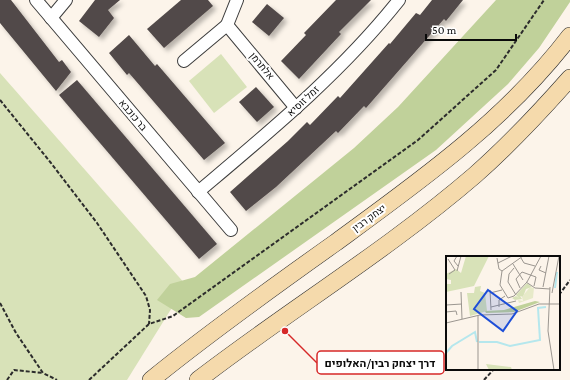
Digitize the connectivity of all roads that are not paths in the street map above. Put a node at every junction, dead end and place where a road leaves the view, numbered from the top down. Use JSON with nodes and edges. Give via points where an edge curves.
{"nodes":[{"id":1,"x":36,"y":0,"type":"edge"},
{"id":2,"x":66,"y":0,"type":"edge"},
{"id":3,"x":237,"y":0,"type":"edge"},
{"id":4,"x":399,"y":0,"type":"edge"},
{"id":5,"x":51,"y":18,"type":"junction"},
{"id":6,"x":227,"y":25,"type":"junction"},
{"id":7,"x":570,"y":36,"type":"edge"},
{"id":8,"x":184,"y":61,"type":"dead end"},
{"id":9,"x":570,"y":78,"type":"edge"},
{"id":10,"x":296,"y":108,"type":"junction"},
{"id":11,"x":198,"y":192,"type":"junction"},
{"id":12,"x":231,"y":230,"type":"dead end"},
{"id":13,"x":151,"y":380,"type":"edge"},
{"id":14,"x":198,"y":380,"type":"edge"}],
"edges":[{"from":1,"to":5,"type":"street","name":"בר כוכבא"},
{"from":2,"to":5,"type":"street"},
{"from":3,"to":6,"type":"street"},
{"from":4,"to":10,"type":"street","name":"זמל זוסיא","via":[[329,77]]},
{"from":5,"to":11,"type":"street","name":"בר כוכבא"},
{"from":6,"to":8,"type":"street"},
{"from":6,"to":10,"type":"street","name":"אלתרמן"},
{"from":7,"to":13,"type":"main road","name":"יצחק רבין","via":[[526,87],[455,152]]},
{"from":9,"to":14,"type":"main road","via":[[525,127],[475,175],[380,248]]},
{"from":10,"to":11,"type":"street","name":"זמל זוסיא"},
{"from":11,"to":12,"type":"street","name":"בר כוכבא"}]}
